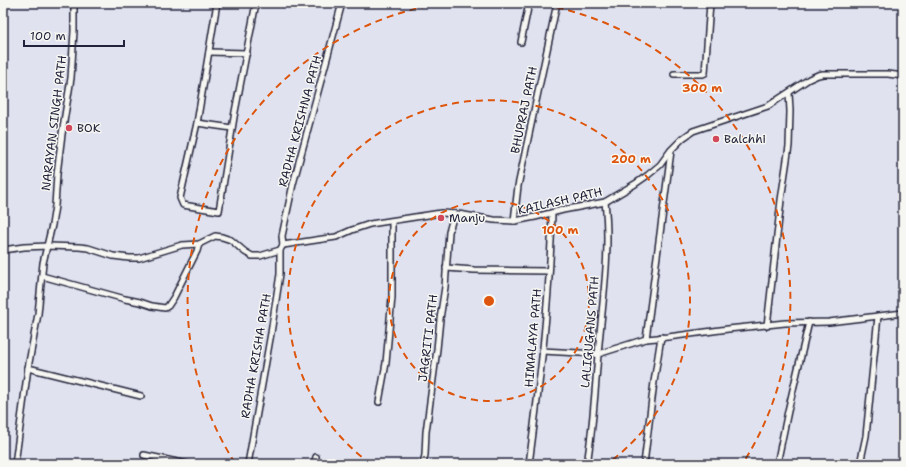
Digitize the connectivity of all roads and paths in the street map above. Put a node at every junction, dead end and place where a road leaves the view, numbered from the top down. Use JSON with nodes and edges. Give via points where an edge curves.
{"nodes":[{"id":1,"x":74,"y":3,"type":"edge"},
{"id":2,"x":217,"y":3,"type":"edge"},
{"id":3,"x":256,"y":3,"type":"edge"},
{"id":4,"x":342,"y":3,"type":"edge"},
{"id":5,"x":529,"y":3,"type":"edge"},
{"id":6,"x":557,"y":3,"type":"edge"},
{"id":7,"x":710,"y":3,"type":"edge"},
{"id":8,"x":521,"y":42,"type":"dead end"},
{"id":9,"x":209,"y":52,"type":"junction"},
{"id":10,"x":246,"y":53,"type":"junction"},
{"id":11,"x":674,"y":74,"type":"dead end"},
{"id":12,"x":903,"y":76,"type":"edge"},
{"id":13,"x":789,"y":93,"type":"junction"},
{"id":14,"x":197,"y":123,"type":"junction"},
{"id":15,"x":232,"y":128,"type":"junction"},
{"id":16,"x":671,"y":150,"type":"junction"},
{"id":17,"x":605,"y":202,"type":"junction"},
{"id":18,"x":552,"y":213,"type":"junction"},
{"id":19,"x":454,"y":214,"type":"junction"},
{"id":20,"x":392,"y":220,"type":"junction"},
{"id":21,"x":514,"y":221,"type":"junction"},
{"id":22,"x":199,"y":244,"type":"junction"},
{"id":23,"x":48,"y":246,"type":"junction"},
{"id":24,"x":281,"y":248,"type":"junction"},
{"id":25,"x":3,"y":250,"type":"edge"},
{"id":26,"x":446,"y":268,"type":"junction"},
{"id":27,"x":549,"y":271,"type":"junction"},
{"id":28,"x":42,"y":276,"type":"junction"},
{"id":29,"x":903,"y":313,"type":"edge"},
{"id":30,"x":878,"y":316,"type":"junction"},
{"id":31,"x":809,"y":322,"type":"junction"},
{"id":32,"x":767,"y":326,"type":"junction"},
{"id":33,"x":661,"y":337,"type":"junction"},
{"id":34,"x":646,"y":339,"type":"junction"},
{"id":35,"x":542,"y":351,"type":"junction"},
{"id":36,"x":598,"y":354,"type":"junction"},
{"id":37,"x":28,"y":368,"type":"junction"},
{"id":38,"x":141,"y":396,"type":"dead end"},
{"id":39,"x":379,"y":402,"type":"dead end"},
{"id":40,"x":144,"y":455,"type":"dead end"},
{"id":41,"x":316,"y":457,"type":"dead end"},
{"id":42,"x":15,"y":464,"type":"edge"},
{"id":43,"x":187,"y":464,"type":"edge"},
{"id":44,"x":248,"y":464,"type":"edge"},
{"id":45,"x":314,"y":464,"type":"edge"},
{"id":46,"x":423,"y":464,"type":"edge"},
{"id":47,"x":530,"y":464,"type":"edge"},
{"id":48,"x":587,"y":464,"type":"edge"},
{"id":49,"x":644,"y":464,"type":"edge"},
{"id":50,"x":777,"y":464,"type":"edge"},
{"id":51,"x":860,"y":464,"type":"edge"}],
"edges":[{"from":1,"to":23,"type":"street","name":"NARAYAN SINGH PATH","via":[[71,78]]},
{"from":2,"to":9,"type":"street"},
{"from":3,"to":10,"type":"street"},
{"from":4,"to":24,"type":"street","name":"RADHA KRISHNA PATH","via":[[293,184]]},
{"from":5,"to":8,"type":"street"},
{"from":6,"to":21,"type":"street","name":"BHUPRAJ PATH","via":[[518,186]]},
{"from":7,"to":11,"type":"street","via":[[705,73]]},
{"from":9,"to":10,"type":"street"},
{"from":9,"to":14,"type":"street"},
{"from":10,"to":15,"type":"street"},
{"from":12,"to":13,"type":"street","name":"KAILASH PATH","via":[[823,74],[809,79]]},
{"from":13,"to":16,"type":"street","name":"KAILASH PATH","via":[[768,106],[693,132]]},
{"from":13,"to":32,"type":"street","via":[[789,146]]},
{"from":14,"to":15,"type":"street"},
{"from":14,"to":15,"type":"street","via":[[180,198],[183,205],[220,211]]},
{"from":16,"to":17,"type":"street","name":"KAILASH PATH","via":[[660,165],[648,175]]},
{"from":16,"to":34,"type":"street"},
{"from":17,"to":18,"type":"street","name":"KAILASH PATH"},
{"from":17,"to":36,"type":"street","name":"LALIGUGANS PATH","via":[[608,232]]},
{"from":18,"to":21,"type":"street","name":"KAILASH PATH"},
{"from":18,"to":27,"type":"street","name":"HIMALAYA PATH"},
{"from":19,"to":20,"type":"street","name":"KAILASH PATH","via":[[441,213]]},
{"from":19,"to":21,"type":"street","name":"KAILASH PATH"},
{"from":19,"to":26,"type":"street","name":"JAGRITI PATH","via":[[449,232]]},
{"from":20,"to":24,"type":"street","name":"KAILASH PATH","via":[[370,224],[336,237]]},
{"from":20,"to":39,"type":"street","via":[[392,297],[386,363]]},
{"from":22,"to":23,"type":"street","name":"KAILASH PATH","via":[[182,245],[139,258],[113,256],[88,248]]},
{"from":22,"to":24,"type":"street","name":"KAILASH PATH","via":[[215,236],[222,237],[231,240],[252,256],[260,256]]},
{"from":22,"to":28,"type":"street","via":[[174,297],[165,308]]},
{"from":23,"to":25,"type":"street","name":"KAILASH PATH"},
{"from":23,"to":28,"type":"street","name":"NARAYAN SINGH PATH"},
{"from":24,"to":44,"type":"street","name":"RADHA KRISHA PATH","via":[[279,281]]},
{"from":26,"to":27,"type":"street"},
{"from":26,"to":46,"type":"street","name":"JAGRITI PATH"},
{"from":27,"to":35,"type":"street","name":"HIMALAYA PATH"},
{"from":28,"to":37,"type":"street","name":"NARAYAN SINGH PATH"},
{"from":29,"to":30,"type":"street"},
{"from":30,"to":31,"type":"street"},
{"from":30,"to":51,"type":"street","via":[[869,414]]},
{"from":31,"to":32,"type":"street"},
{"from":31,"to":50,"type":"street"},
{"from":32,"to":33,"type":"street"},
{"from":33,"to":34,"type":"street"},
{"from":33,"to":49,"type":"street"},
{"from":34,"to":36,"type":"street"},
{"from":35,"to":36,"type":"street"},
{"from":35,"to":47,"type":"street","name":"HIMALAYA PATH"},
{"from":36,"to":48,"type":"street","name":"LALIGUGANS PATH"},
{"from":37,"to":38,"type":"street"},
{"from":37,"to":42,"type":"street","name":"NARAYAN SINGH PATH"},
{"from":40,"to":43,"type":"street"},
{"from":41,"to":45,"type":"street"}]}
